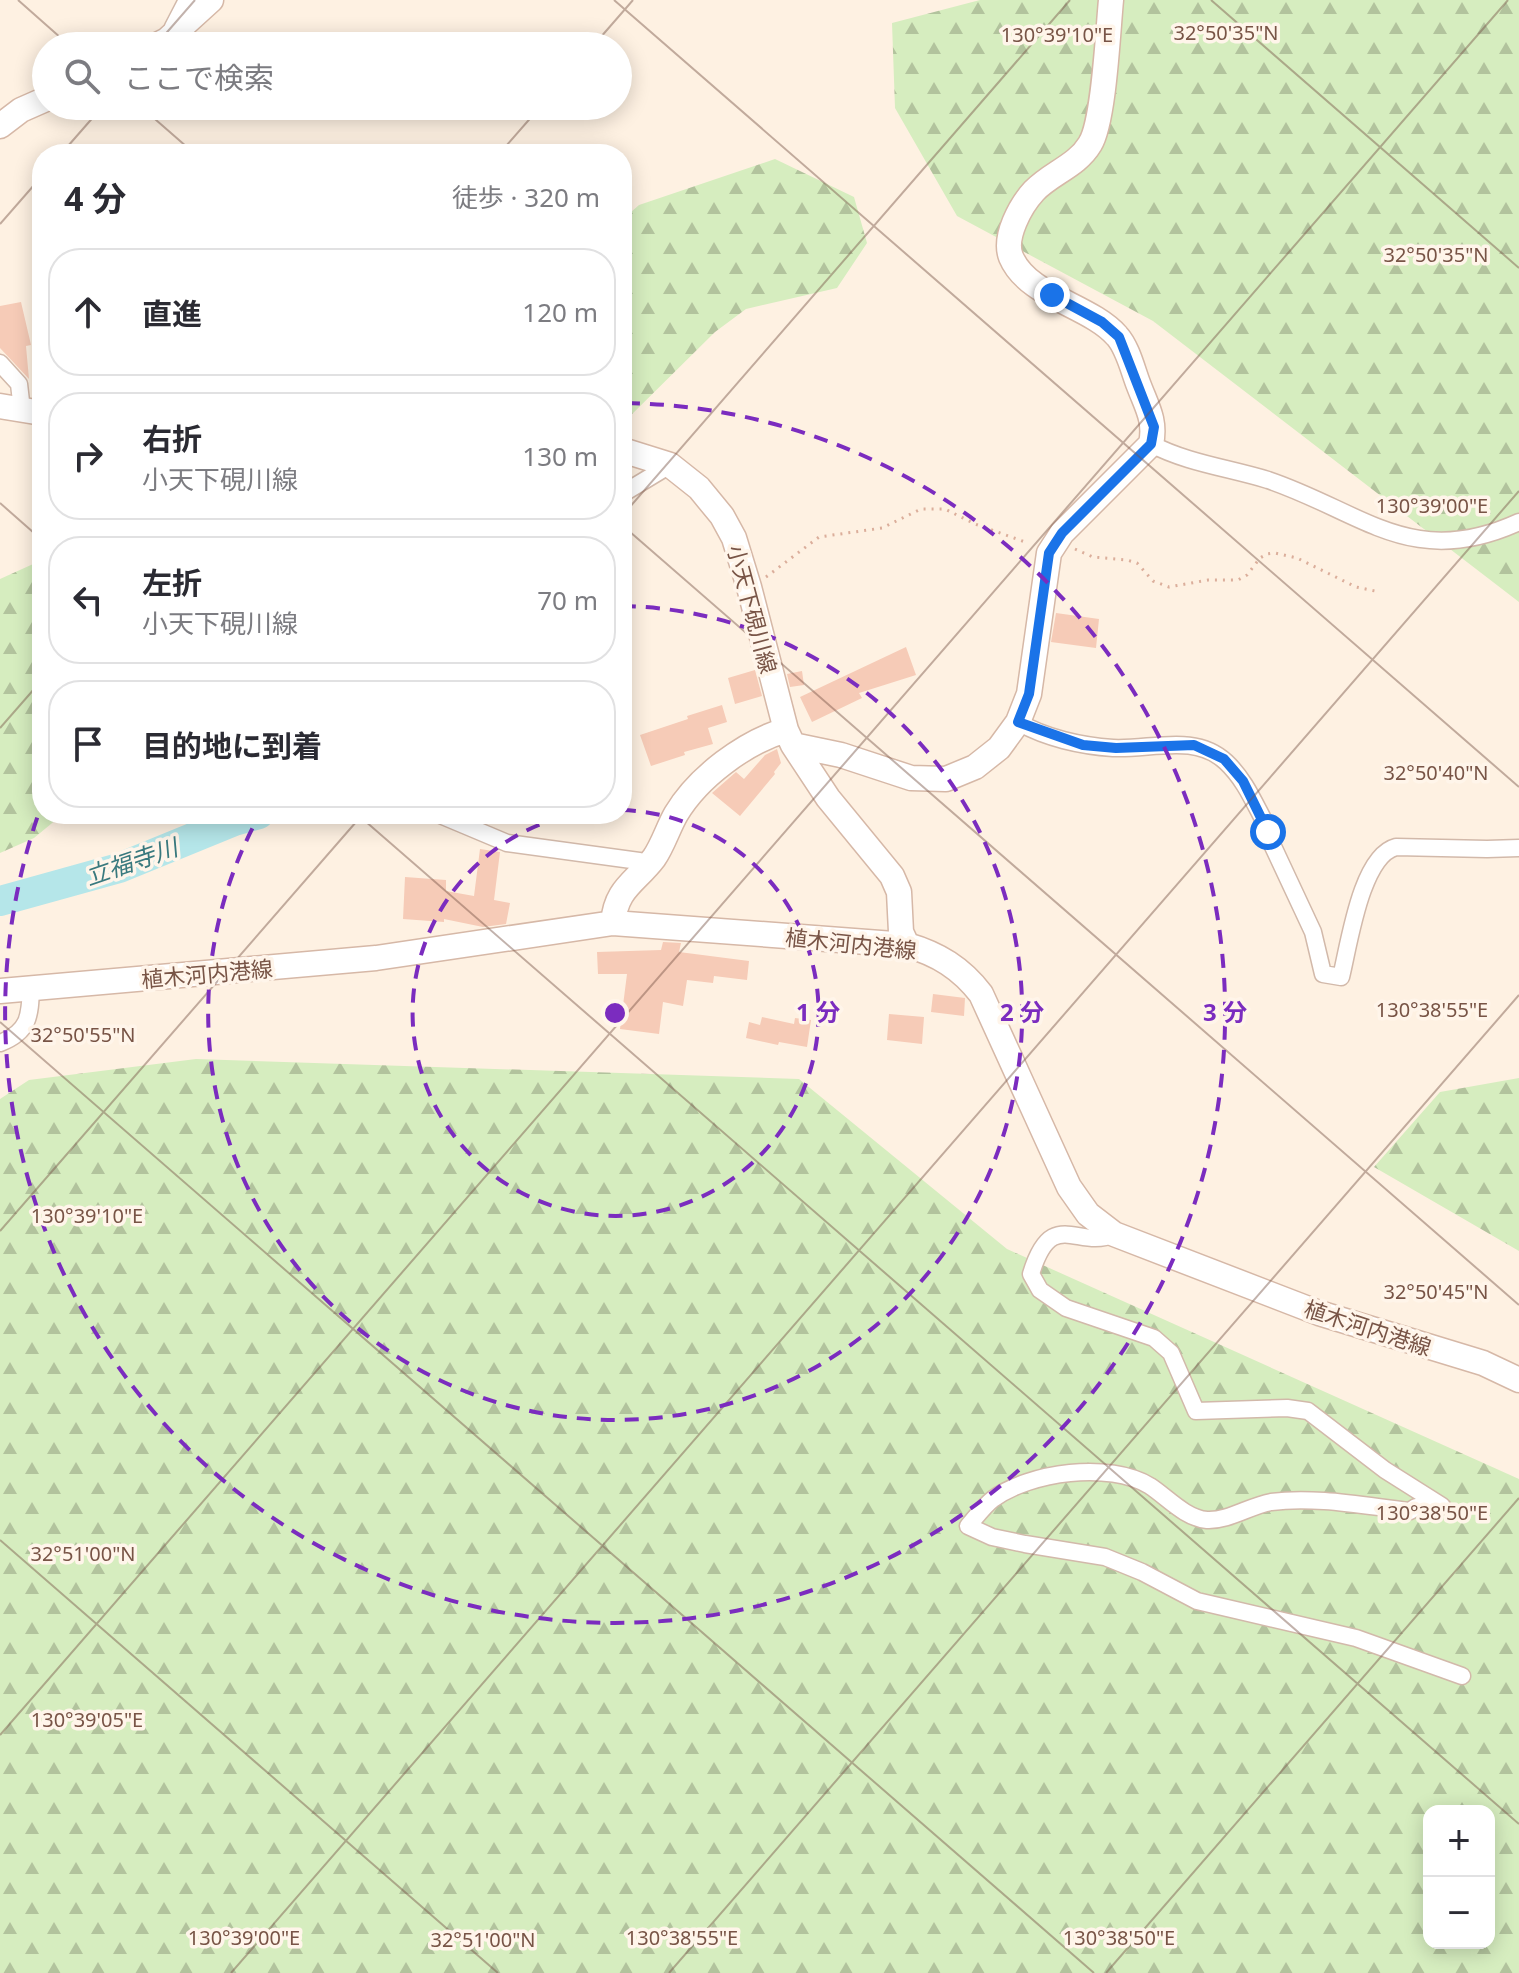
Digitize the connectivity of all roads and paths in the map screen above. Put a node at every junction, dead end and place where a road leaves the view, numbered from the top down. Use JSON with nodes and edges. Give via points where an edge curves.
{"nodes":[{"id":1,"x":187,"y":0,"type":"edge"},
{"id":2,"x":211,"y":0,"type":"edge"},
{"id":3,"x":1111,"y":0,"type":"edge"},
{"id":4,"x":168,"y":32,"type":"edge"},
{"id":5,"x":174,"y":32,"type":"edge"},
{"id":6,"x":32,"y":105,"type":"edge"},
{"id":7,"x":0,"y":126,"type":"edge"},
{"id":8,"x":0,"y":363,"type":"edge"},
{"id":9,"x":21,"y":410,"type":"edge"},
{"id":10,"x":1151,"y":444,"type":"junction"},
{"id":11,"x":632,"y":453,"type":"edge"},
{"id":12,"x":670,"y":465,"type":"junction"},
{"id":13,"x":632,"y":488,"type":"edge"},
{"id":14,"x":1519,"y":522,"type":"edge"},
{"id":15,"x":1060,"y":535,"type":"junction"},
{"id":16,"x":1028,"y":543,"type":"dead end"},
{"id":17,"x":749,"y":587,"type":"junction"},
{"id":18,"x":1375,"y":591,"type":"dead end"},
{"id":19,"x":1018,"y":722,"type":"junction"},
{"id":20,"x":789,"y":737,"type":"junction"},
{"id":21,"x":462,"y":824,"type":"edge"},
{"id":22,"x":1519,"y":848,"type":"edge"},
{"id":23,"x":647,"y":865,"type":"junction"},
{"id":24,"x":613,"y":923,"type":"junction"},
{"id":25,"x":907,"y":945,"type":"junction"},
{"id":26,"x":31,"y":988,"type":"junction"},
{"id":27,"x":0,"y":991,"type":"edge"},
{"id":28,"x":0,"y":1043,"type":"edge"},
{"id":29,"x":1114,"y":1234,"type":"junction"},
{"id":30,"x":1519,"y":1380,"type":"edge"},
{"id":31,"x":1462,"y":1676,"type":"dead end"}],
"edges":[{"from":1,"to":4,"type":"street"},
{"from":2,"to":5,"type":"main road"},
{"from":3,"to":10,"type":"main road","via":[[1091,143],[1035,190],[1017,217],[1011,256],[1027,278],[1119,337],[1154,427]]},
{"from":6,"to":7,"type":"main road"},
{"from":8,"to":9,"type":"street","via":[[19,384]]},
{"from":10,"to":14,"type":"street","via":[[1175,457],[1272,482],[1413,539],[1480,537]]},
{"from":10,"to":15,"type":"main road"},
{"from":11,"to":12,"type":"main road","name":"小天下硯川線"},
{"from":12,"to":13,"type":"street"},
{"from":12,"to":17,"type":"main road","name":"小天下硯川線","via":[[722,516]]},
{"from":15,"to":18,"type":"path","via":[[1093,557],[1137,563],[1153,581],[1169,587],[1238,580],[1260,558],[1275,553]]},
{"from":15,"to":19,"type":"main road","via":[[1049,553],[1029,694]]},
{"from":16,"to":17,"type":"path","via":[[945,509],[921,509],[882,528],[819,537]]},
{"from":17,"to":20,"type":"main road","name":"小天下硯川線"},
{"from":19,"to":20,"type":"main road","via":[[999,748],[975,767],[946,779],[911,778]]},
{"from":19,"to":22,"type":"street","via":[[1083,745],[1194,745],[1224,759],[1263,819],[1313,932],[1323,974],[1341,977],[1360,897],[1385,849]]},
{"from":20,"to":23,"type":"main road","via":[[772,734],[699,783]]},
{"from":20,"to":25,"type":"main road","name":"小天下硯川線","via":[[828,798],[892,876]]},
{"from":21,"to":23,"type":"street","via":[[507,843]]},
{"from":23,"to":24,"type":"main road","via":[[622,891]]},
{"from":24,"to":25,"type":"main road","name":"植木河内港線"},
{"from":24,"to":26,"type":"main road","name":"植木河内港線","via":[[376,958]]},
{"from":25,"to":29,"type":"main road","name":"植木河内港線","via":[[943,958],[981,994],[1069,1187],[1088,1214]]},
{"from":26,"to":27,"type":"main road","name":"植木河内港線"},
{"from":26,"to":28,"type":"street","via":[[30,1017],[16,1037]]},
{"from":29,"to":30,"type":"main road","name":"植木河内港線","via":[[1319,1313],[1483,1363]]},
{"from":29,"to":31,"type":"street","via":[[1052,1237],[1037,1255],[1031,1274],[1040,1290],[1066,1308],[1154,1338],[1171,1353],[1196,1411],[1308,1411],[1442,1506],[1410,1511],[1272,1502],[1219,1520],[1203,1520],[1147,1484],[1077,1471],[1027,1482],[993,1499],[968,1526],[992,1537],[1105,1557],[1197,1601],[1356,1638]]}]}
